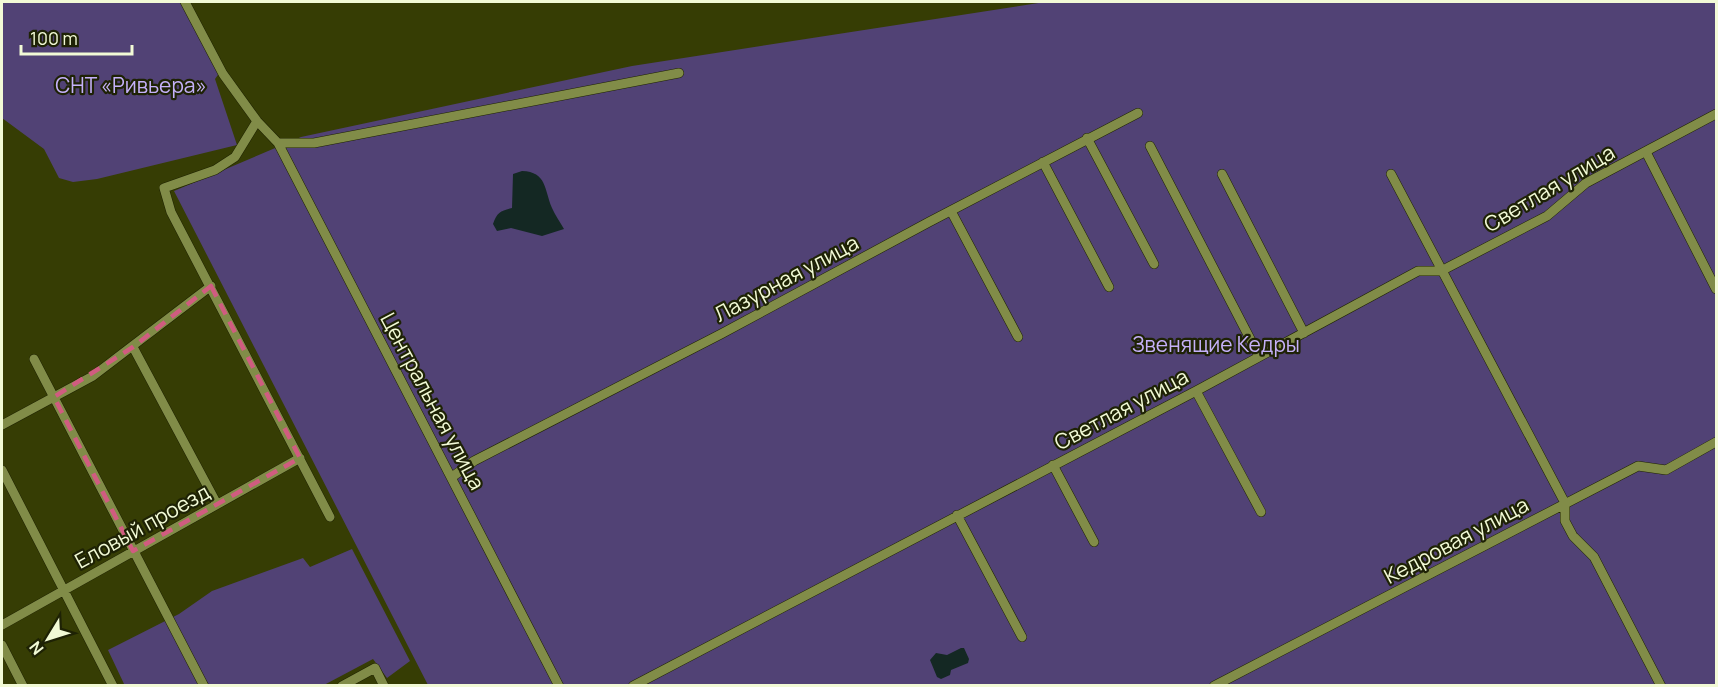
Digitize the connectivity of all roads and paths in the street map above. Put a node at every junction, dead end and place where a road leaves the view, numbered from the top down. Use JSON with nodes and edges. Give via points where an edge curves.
{"nodes":[{"id":1,"x":184,"y":2,"type":"edge"},
{"id":2,"x":679,"y":73,"type":"dead end"},
{"id":3,"x":1138,"y":112,"type":"dead end"},
{"id":4,"x":1716,"y":114,"type":"edge"},
{"id":5,"x":257,"y":121,"type":"junction"},
{"id":6,"x":1087,"y":138,"type":"junction"},
{"id":7,"x":278,"y":143,"type":"junction"},
{"id":8,"x":1150,"y":146,"type":"dead end"},
{"id":9,"x":1646,"y":152,"type":"junction"},
{"id":10,"x":1043,"y":162,"type":"junction"},
{"id":11,"x":1222,"y":174,"type":"dead end"},
{"id":12,"x":1391,"y":174,"type":"dead end"},
{"id":13,"x":951,"y":211,"type":"junction"},
{"id":14,"x":1154,"y":264,"type":"dead end"},
{"id":15,"x":1441,"y":271,"type":"junction"},
{"id":16,"x":211,"y":286,"type":"junction"},
{"id":17,"x":1109,"y":287,"type":"dead end"},
{"id":18,"x":1716,"y":289,"type":"edge"},
{"id":19,"x":1304,"y":333,"type":"junction"},
{"id":20,"x":1018,"y":337,"type":"dead end"},
{"id":21,"x":133,"y":347,"type":"junction"},
{"id":22,"x":1259,"y":356,"type":"junction"},
{"id":23,"x":34,"y":359,"type":"dead end"},
{"id":24,"x":1196,"y":391,"type":"junction"},
{"id":25,"x":54,"y":397,"type":"junction"},
{"id":26,"x":2,"y":425,"type":"edge"},
{"id":27,"x":1716,"y":442,"type":"edge"},
{"id":28,"x":300,"y":458,"type":"junction"},
{"id":29,"x":1053,"y":465,"type":"junction"},
{"id":30,"x":2,"y":470,"type":"edge"},
{"id":31,"x":452,"y":477,"type":"junction"},
{"id":32,"x":1565,"y":503,"type":"junction"},
{"id":33,"x":217,"y":504,"type":"junction"},
{"id":34,"x":1261,"y":512,"type":"dead end"},
{"id":35,"x":957,"y":515,"type":"junction"},
{"id":36,"x":330,"y":517,"type":"dead end"},
{"id":37,"x":1094,"y":542,"type":"dead end"},
{"id":38,"x":133,"y":551,"type":"junction"},
{"id":39,"x":64,"y":590,"type":"junction"},
{"id":40,"x":2,"y":625,"type":"edge"},
{"id":41,"x":1022,"y":637,"type":"dead end"},
{"id":42,"x":2,"y":645,"type":"edge"},
{"id":43,"x":22,"y":686,"type":"edge"},
{"id":44,"x":113,"y":686,"type":"edge"},
{"id":45,"x":204,"y":686,"type":"edge"},
{"id":46,"x":342,"y":686,"type":"edge"},
{"id":47,"x":384,"y":686,"type":"edge"},
{"id":48,"x":559,"y":686,"type":"edge"},
{"id":49,"x":633,"y":686,"type":"edge"},
{"id":50,"x":1214,"y":686,"type":"edge"},
{"id":51,"x":1661,"y":686,"type":"edge"}],
"edges":[{"from":1,"to":5,"type":"street","name":"Центральная улица","via":[[223,74]]},
{"from":2,"to":7,"type":"street","via":[[314,143]]},
{"from":3,"to":6,"type":"street","name":"Лазурная улица"},
{"from":4,"to":9,"type":"street","name":"Светлая улица"},
{"from":5,"to":7,"type":"street","name":"Центральная улица"},
{"from":5,"to":16,"type":"street","via":[[235,157],[215,171],[164,188],[171,212]]},
{"from":6,"to":10,"type":"street","name":"Лазурная улица"},
{"from":6,"to":14,"type":"street"},
{"from":7,"to":31,"type":"street","name":"Центральная улица"},
{"from":8,"to":22,"type":"street"},
{"from":9,"to":15,"type":"street","name":"Светлая улица","via":[[1586,183],[1547,216]]},
{"from":9,"to":18,"type":"street"},
{"from":10,"to":13,"type":"street","name":"Лазурная улица"},
{"from":10,"to":17,"type":"street"},
{"from":11,"to":19,"type":"street"},
{"from":12,"to":15,"type":"street"},
{"from":13,"to":20,"type":"street"},
{"from":13,"to":31,"type":"street","name":"Лазурная улица","via":[[474,461]]},
{"from":15,"to":19,"type":"street","name":"Светлая улица","via":[[1418,271]]},
{"from":15,"to":32,"type":"street"},
{"from":16,"to":21,"type":"street"},
{"from":16,"to":28,"type":"street"},
{"from":19,"to":22,"type":"street","name":"Светлая улица"},
{"from":21,"to":25,"type":"street","via":[[93,376]]},
{"from":21,"to":33,"type":"street"},
{"from":22,"to":24,"type":"street","name":"Светлая улица"},
{"from":23,"to":25,"type":"street"},
{"from":24,"to":29,"type":"street","name":"Светлая улица"},
{"from":24,"to":34,"type":"street"},
{"from":25,"to":26,"type":"street"},
{"from":25,"to":38,"type":"street"},
{"from":27,"to":32,"type":"street","name":"Кедровая улица","via":[[1666,470],[1638,466]]},
{"from":28,"to":33,"type":"street","name":"Еловый проезд"},
{"from":28,"to":36,"type":"street"},
{"from":29,"to":35,"type":"street","name":"Светлая улица"},
{"from":29,"to":37,"type":"street"},
{"from":30,"to":39,"type":"street"},
{"from":31,"to":48,"type":"street","name":"Центральная улица"},
{"from":32,"to":50,"type":"street","name":"Кедровая улица"},
{"from":32,"to":51,"type":"street","via":[[1565,521],[1573,536],[1594,557]]},
{"from":33,"to":38,"type":"street","name":"Еловый проезд"},
{"from":35,"to":41,"type":"street"},
{"from":35,"to":49,"type":"street","name":"Светлая улица"},
{"from":38,"to":39,"type":"street","name":"Еловый проезд"},
{"from":38,"to":45,"type":"street"},
{"from":39,"to":40,"type":"street","name":"Еловый проезд"},
{"from":39,"to":44,"type":"street"},
{"from":42,"to":43,"type":"street"},
{"from":46,"to":47,"type":"street","via":[[375,668]]}]}
